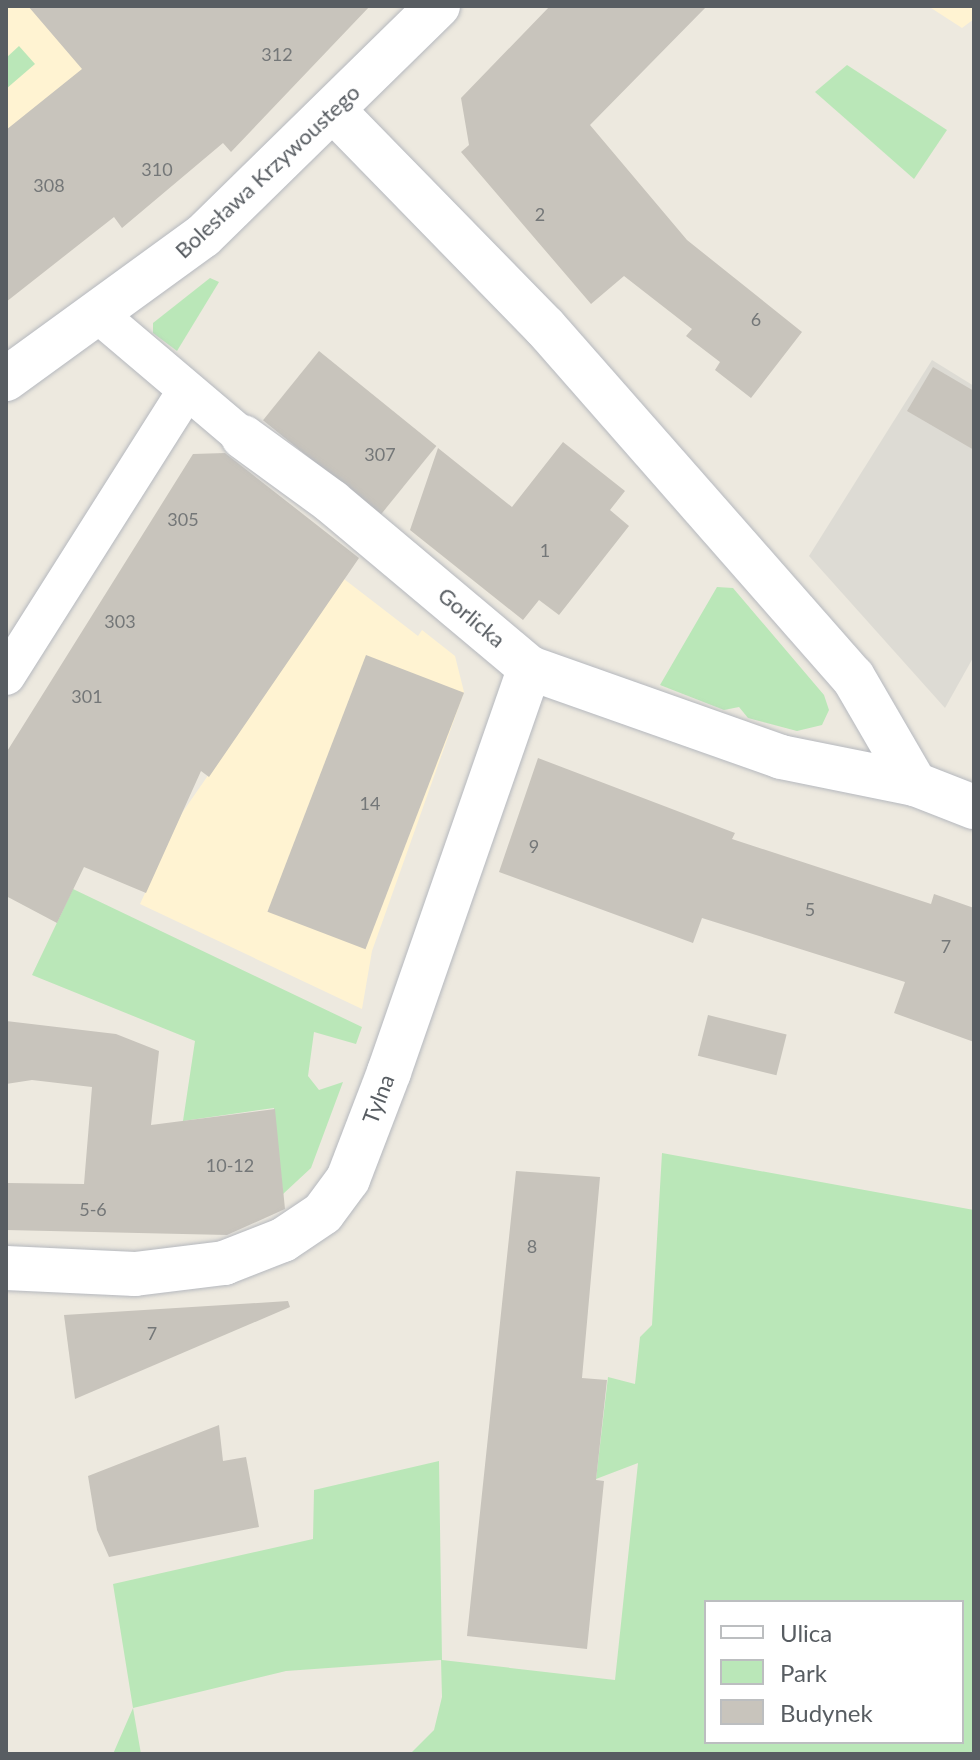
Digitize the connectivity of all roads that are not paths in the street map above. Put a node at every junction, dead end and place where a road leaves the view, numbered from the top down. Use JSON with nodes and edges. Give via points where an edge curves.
{"nodes":[{"id":1,"x":438,"y":6,"type":"edge"},
{"id":2,"x":334,"y":111,"type":"junction"},
{"id":3,"x":99,"y":315,"type":"junction"},
{"id":4,"x":6,"y":379,"type":"edge"},
{"id":5,"x":187,"y":390,"type":"junction"},
{"id":6,"x":243,"y":437,"type":"joint"},
{"id":7,"x":530,"y":668,"type":"junction"},
{"id":8,"x":6,"y":676,"type":"edge"},
{"id":9,"x":915,"y":784,"type":"junction"},
{"id":10,"x":974,"y":807,"type":"edge"},
{"id":11,"x":6,"y":1268,"type":"edge"}],
"edges":[{"from":1,"to":2,"type":"street","name":"Bolesława Krzywoustego"},
{"from":2,"to":3,"type":"street","name":"Bolesława Krzywoustego","via":[[203,236]]},
{"from":2,"to":9,"type":"street","via":[[545,327],[853,677]]},
{"from":3,"to":4,"type":"street","name":"Bolesława Krzywoustego"},
{"from":3,"to":5,"type":"street","name":"Gorlicka"},
{"from":5,"to":6,"type":"street","name":"Gorlicka"},
{"from":5,"to":8,"type":"street"},
{"from":6,"to":7,"type":"street","name":"Gorlicka","via":[[332,502]]},
{"from":7,"to":9,"type":"street","name":"Gorlicka","via":[[781,757]]},
{"from":7,"to":11,"type":"street","name":"Tylna","via":[[384,1085],[348,1179],[323,1213],[283,1240],[224,1263],[135,1274]]},
{"from":9,"to":10,"type":"street","name":"Gorlicka"}]}
